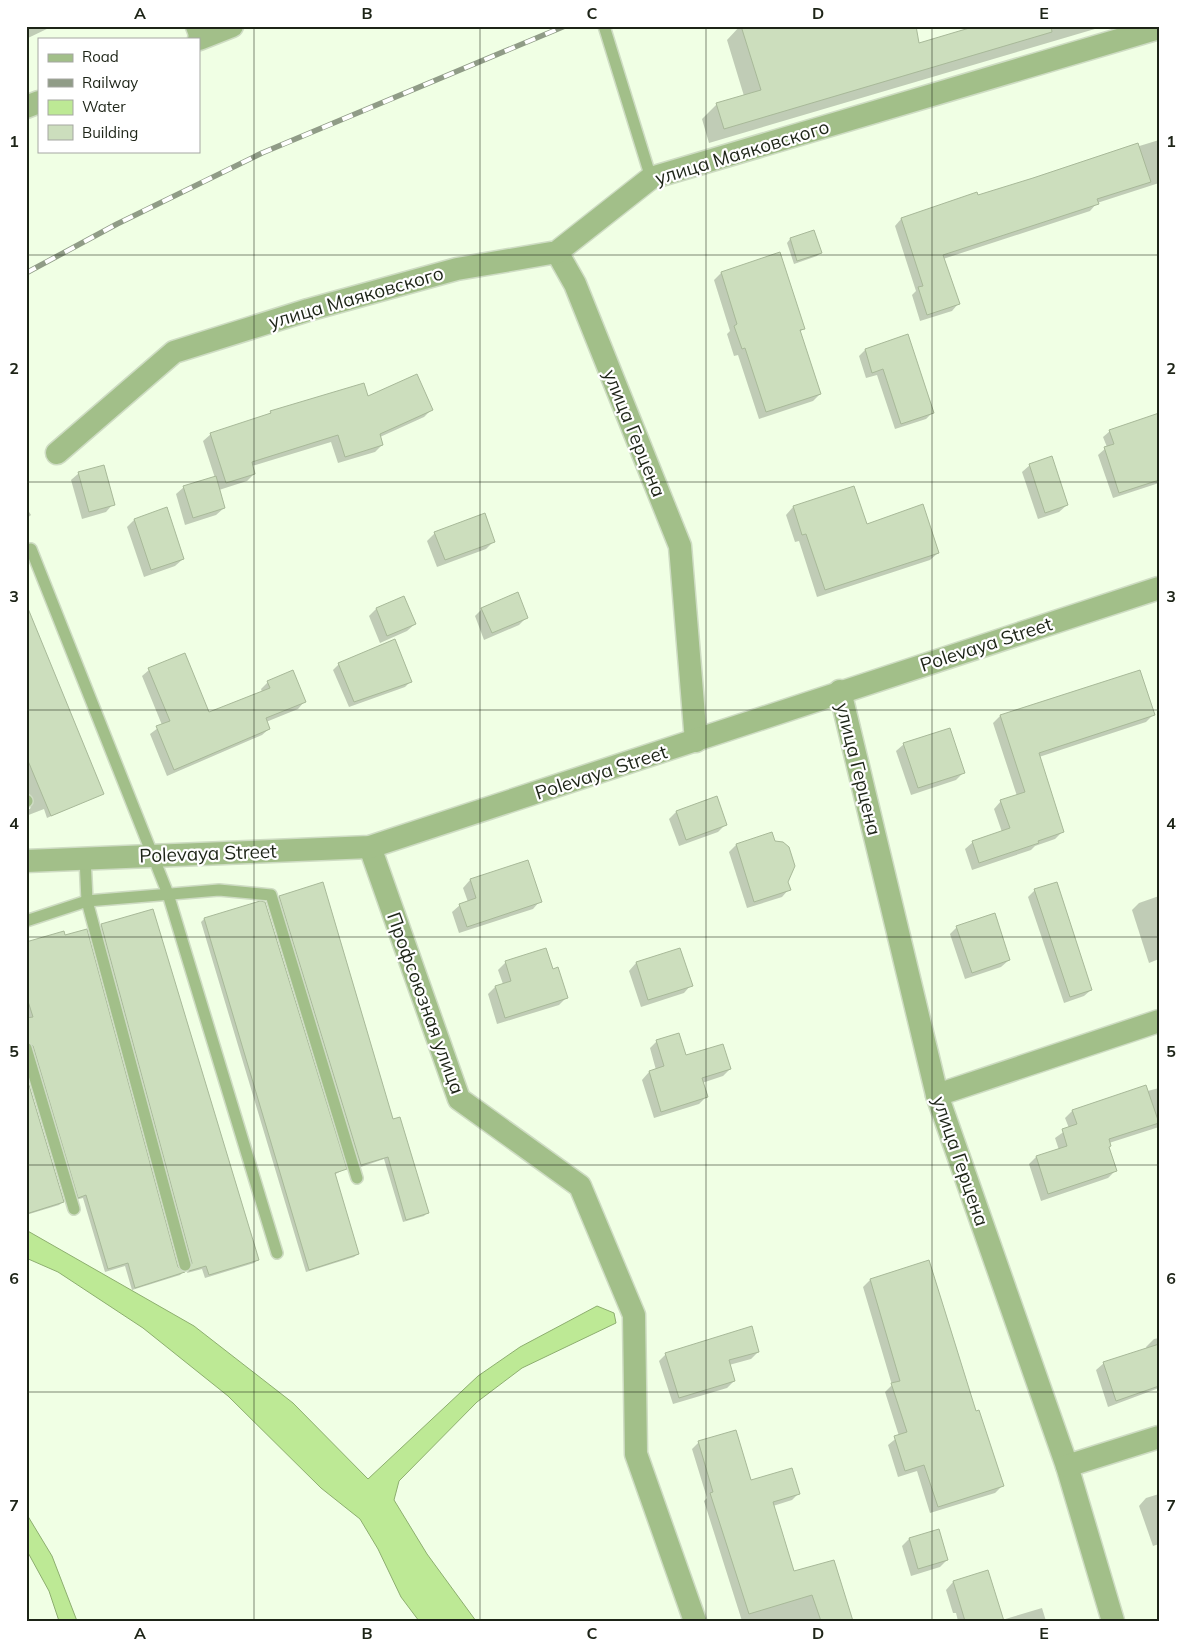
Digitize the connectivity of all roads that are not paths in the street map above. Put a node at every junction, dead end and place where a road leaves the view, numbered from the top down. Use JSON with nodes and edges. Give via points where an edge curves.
{"nodes":[{"id":1,"x":191,"y":26,"type":"edge"},
{"id":2,"x":232,"y":26,"type":"edge"},
{"id":3,"x":604,"y":26,"type":"edge"},
{"id":4,"x":1159,"y":28,"type":"edge"},
{"id":5,"x":197,"y":38,"type":"edge"},
{"id":6,"x":200,"y":38,"type":"edge"},
{"id":7,"x":38,"y":102,"type":"edge"},
{"id":8,"x":26,"y":107,"type":"edge"},
{"id":9,"x":651,"y":178,"type":"junction"},
{"id":10,"x":558,"y":252,"type":"junction"},
{"id":11,"x":57,"y":453,"type":"dead end"},
{"id":12,"x":26,"y":552,"type":"edge"},
{"id":13,"x":1159,"y":588,"type":"edge"},
{"id":14,"x":840,"y":692,"type":"junction"},
{"id":15,"x":696,"y":741,"type":"junction"},
{"id":16,"x":370,"y":847,"type":"junction"},
{"id":17,"x":152,"y":855,"type":"junction"},
{"id":18,"x":85,"y":857,"type":"junction"},
{"id":19,"x":26,"y":861,"type":"edge"},
{"id":20,"x":168,"y":894,"type":"junction"},
{"id":21,"x":87,"y":901,"type":"junction"},
{"id":22,"x":26,"y":921,"type":"edge"},
{"id":23,"x":1159,"y":1021,"type":"edge"},
{"id":24,"x":26,"y":1048,"type":"edge"},
{"id":25,"x":937,"y":1095,"type":"junction"},
{"id":26,"x":357,"y":1178,"type":"dead end"},
{"id":27,"x":74,"y":1209,"type":"dead end"},
{"id":28,"x":277,"y":1253,"type":"dead end"},
{"id":29,"x":185,"y":1265,"type":"dead end"},
{"id":30,"x":1159,"y":1438,"type":"edge"},
{"id":31,"x":1068,"y":1466,"type":"junction"},
{"id":32,"x":695,"y":1621,"type":"edge"},
{"id":33,"x":1114,"y":1621,"type":"edge"}],
"edges":[{"from":1,"to":5,"type":"lane"},
{"from":2,"to":6,"type":"street"},
{"from":3,"to":9,"type":"lane"},
{"from":4,"to":9,"type":"street","name":"улица Маяковского"},
{"from":7,"to":8,"type":"street"},
{"from":9,"to":10,"type":"street","name":"улица Маяковского"},
{"from":10,"to":11,"type":"street","name":"улица Маяковского","via":[[458,268],[174,352]]},
{"from":10,"to":15,"type":"street","name":"улица Герцена","via":[[575,284],[680,546]]},
{"from":12,"to":17,"type":"lane","via":[[30,549]]},
{"from":13,"to":14,"type":"street","name":"Polevaya Street"},
{"from":14,"to":15,"type":"street","name":"Polevaya Street"},
{"from":14,"to":25,"type":"street","name":"улица Герцена"},
{"from":15,"to":16,"type":"street","name":"Polevaya Street"},
{"from":16,"to":17,"type":"street","name":"Polevaya Street"},
{"from":16,"to":32,"type":"street","name":"Профсоюзная улица","via":[[459,1099],[580,1186],[634,1315],[636,1454]]},
{"from":17,"to":18,"type":"street","name":"Polevaya Street"},
{"from":17,"to":20,"type":"lane"},
{"from":18,"to":19,"type":"street","name":"Polevaya Street"},
{"from":18,"to":21,"type":"lane"},
{"from":20,"to":21,"type":"lane"},
{"from":20,"to":26,"type":"lane","via":[[219,890],[271,895]]},
{"from":20,"to":28,"type":"lane"},
{"from":21,"to":22,"type":"lane"},
{"from":21,"to":29,"type":"lane"},
{"from":23,"to":25,"type":"street"},
{"from":24,"to":27,"type":"lane"},
{"from":25,"to":31,"type":"street","name":"улица Герцена"},
{"from":30,"to":31,"type":"street"},
{"from":31,"to":33,"type":"street","name":"улица Герцена"}]}
